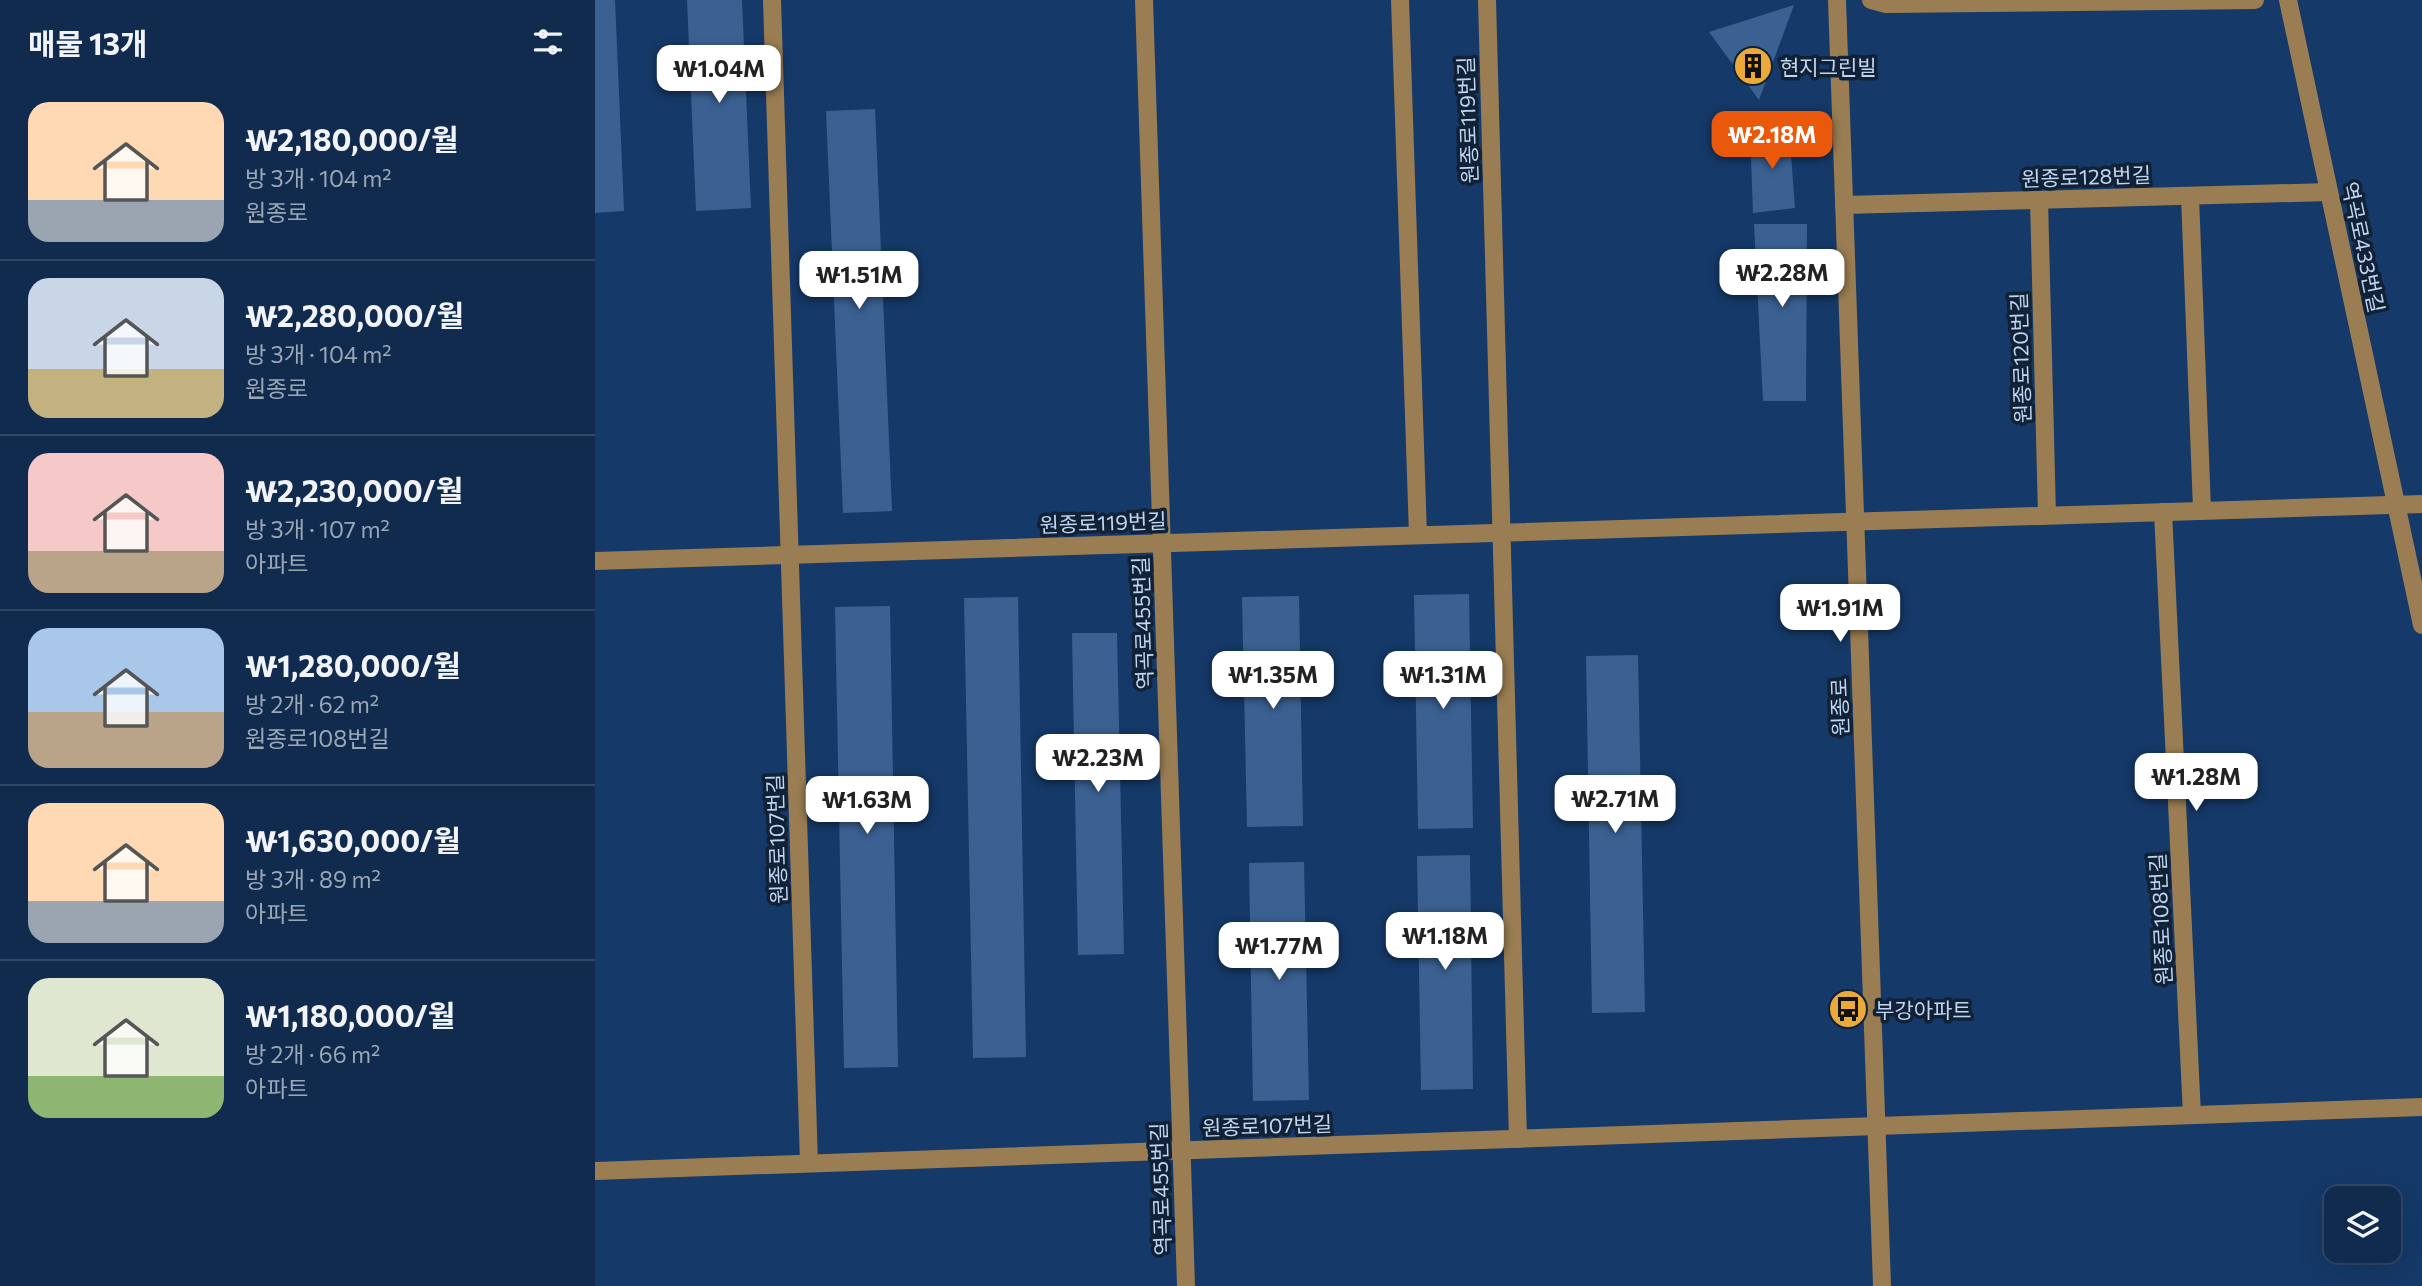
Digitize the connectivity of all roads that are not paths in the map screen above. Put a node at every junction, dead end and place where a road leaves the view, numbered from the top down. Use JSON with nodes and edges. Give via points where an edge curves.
{"nodes":[{"id":1,"x":772,"y":0,"type":"edge"},
{"id":2,"x":1144,"y":0,"type":"edge"},
{"id":3,"x":1400,"y":0,"type":"edge"},
{"id":4,"x":1487,"y":0,"type":"edge"},
{"id":5,"x":1837,"y":0,"type":"edge"},
{"id":6,"x":1871,"y":0,"type":"edge"},
{"id":7,"x":2255,"y":0,"type":"edge"},
{"id":8,"x":2288,"y":0,"type":"edge"},
{"id":9,"x":2329,"y":192,"type":"junction"},
{"id":10,"x":2190,"y":196,"type":"junction"},
{"id":11,"x":2039,"y":200,"type":"junction"},
{"id":12,"x":1844,"y":205,"type":"junction"},
{"id":13,"x":2422,"y":504,"type":"edge"},
{"id":14,"x":2396,"y":505,"type":"junction"},
{"id":15,"x":2202,"y":510,"type":"junction"},
{"id":16,"x":2163,"y":512,"type":"junction"},
{"id":17,"x":2047,"y":515,"type":"junction"},
{"id":18,"x":1855,"y":522,"type":"junction"},
{"id":19,"x":1501,"y":533,"type":"junction"},
{"id":20,"x":1418,"y":535,"type":"junction"},
{"id":21,"x":1162,"y":543,"type":"junction"},
{"id":22,"x":790,"y":555,"type":"junction"},
{"id":23,"x":595,"y":561,"type":"edge"},
{"id":24,"x":2422,"y":625,"type":"edge"},
{"id":25,"x":2422,"y":1107,"type":"edge"},
{"id":26,"x":2192,"y":1115,"type":"junction"},
{"id":27,"x":1876,"y":1126,"type":"junction"},
{"id":28,"x":1518,"y":1139,"type":"junction"},
{"id":29,"x":1182,"y":1150,"type":"junction"},
{"id":30,"x":809,"y":1164,"type":"junction"},
{"id":31,"x":595,"y":1171,"type":"edge"},
{"id":32,"x":1186,"y":1286,"type":"edge"},
{"id":33,"x":1882,"y":1286,"type":"edge"}],
"edges":[{"from":1,"to":22,"type":"street"},
{"from":2,"to":21,"type":"street","name":"역곡로455번길"},
{"from":3,"to":20,"type":"street"},
{"from":4,"to":19,"type":"street","name":"원종로119번길"},
{"from":5,"to":12,"type":"street","name":"원종로"},
{"from":6,"to":7,"type":"street","via":[[1886,4]]},
{"from":8,"to":9,"type":"street","name":"역곡로433번길"},
{"from":9,"to":10,"type":"street","name":"원종로128번길"},
{"from":9,"to":14,"type":"street","name":"역곡로433번길"},
{"from":10,"to":11,"type":"street","name":"원종로128번길"},
{"from":10,"to":15,"type":"street"},
{"from":11,"to":12,"type":"street","name":"원종로128번길"},
{"from":11,"to":17,"type":"street","name":"원종로120번길"},
{"from":12,"to":18,"type":"street","name":"원종로"},
{"from":13,"to":14,"type":"street"},
{"from":14,"to":15,"type":"street"},
{"from":14,"to":24,"type":"street","name":"역곡로433번길"},
{"from":15,"to":16,"type":"street"},
{"from":16,"to":17,"type":"street"},
{"from":16,"to":26,"type":"street","name":"원종로108번길"},
{"from":17,"to":18,"type":"street"},
{"from":18,"to":19,"type":"street","name":"원종로119번길"},
{"from":18,"to":27,"type":"street","name":"원종로"},
{"from":19,"to":20,"type":"street","name":"원종로119번길"},
{"from":19,"to":28,"type":"street"},
{"from":20,"to":21,"type":"street","name":"원종로119번길"},
{"from":21,"to":22,"type":"street","name":"원종로119번길"},
{"from":21,"to":29,"type":"street","name":"역곡로455번길"},
{"from":22,"to":23,"type":"street","name":"원종로119번길"},
{"from":22,"to":30,"type":"street","name":"원종로107번길"},
{"from":25,"to":26,"type":"street"},
{"from":26,"to":27,"type":"street"},
{"from":27,"to":28,"type":"street","name":"원종로107번길"},
{"from":27,"to":33,"type":"street","name":"원종로"},
{"from":28,"to":29,"type":"street","name":"원종로107번길"},
{"from":29,"to":30,"type":"street","name":"원종로107번길"},
{"from":29,"to":32,"type":"street","name":"역곡로455번길"},
{"from":30,"to":31,"type":"street","name":"원종로107번길"}]}
